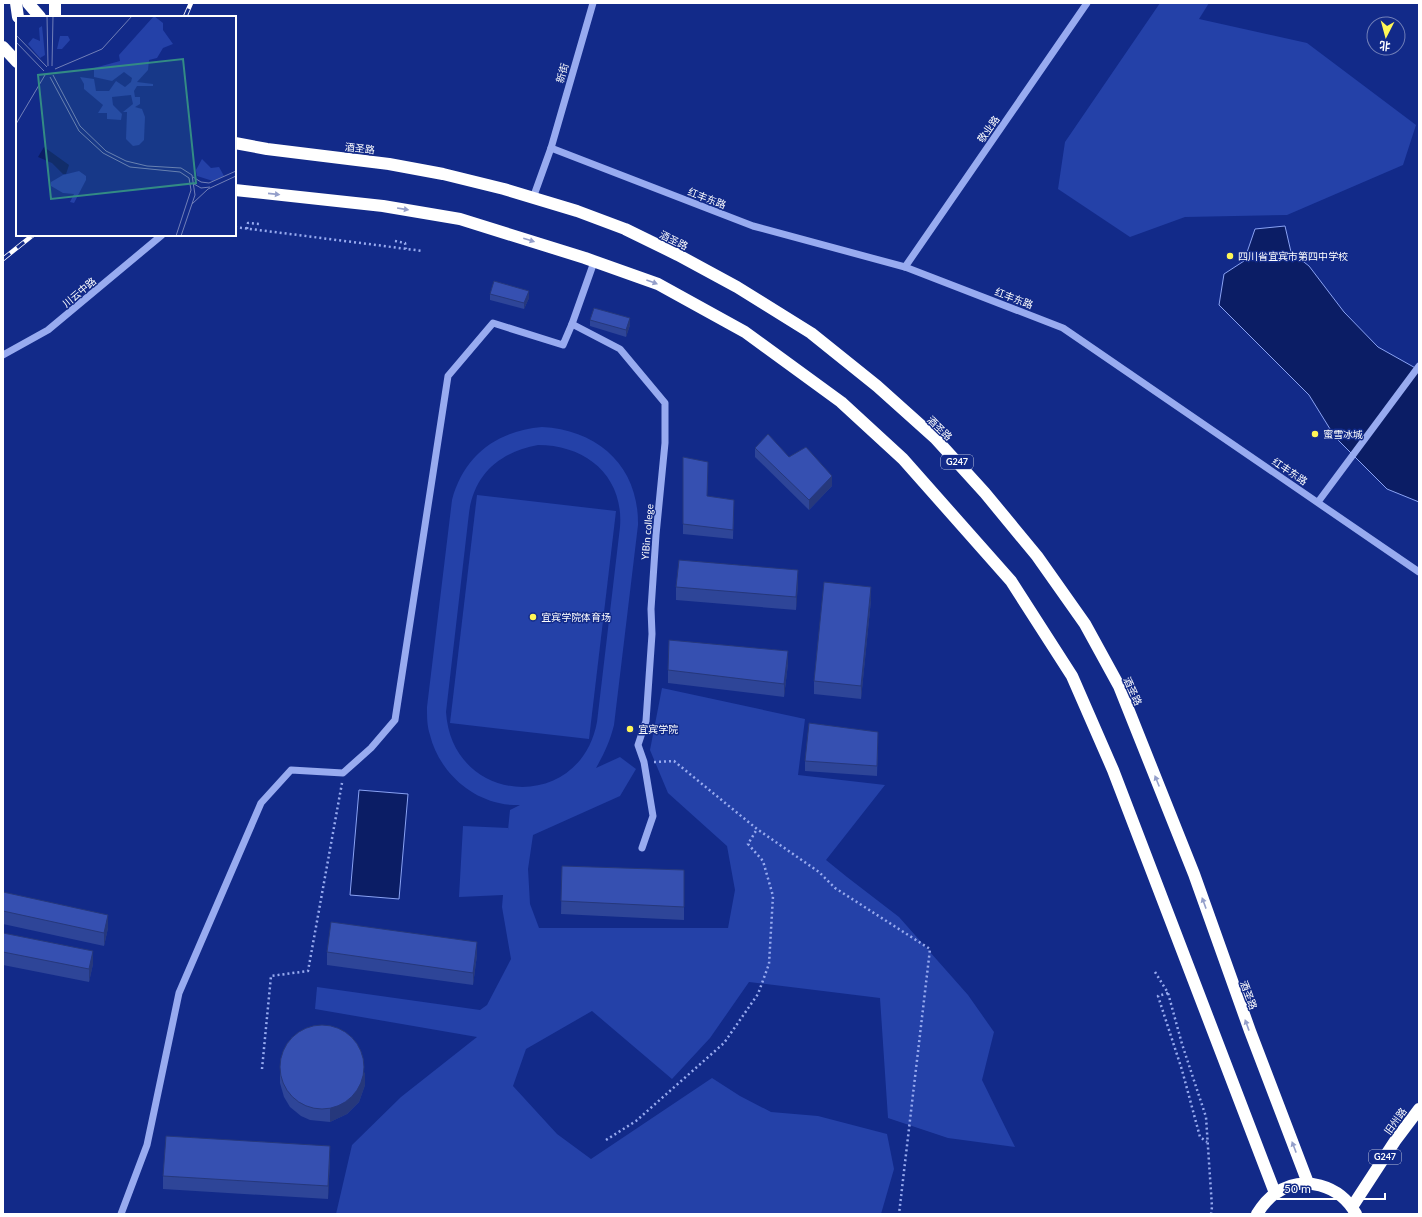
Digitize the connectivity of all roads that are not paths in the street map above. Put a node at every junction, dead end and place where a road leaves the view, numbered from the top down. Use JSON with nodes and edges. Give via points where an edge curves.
{"nodes":[{"id":1,"x":28,"y":3,"type":"edge"},
{"id":2,"x":593,"y":3,"type":"edge"},
{"id":3,"x":1087,"y":3,"type":"edge"},
{"id":4,"x":39,"y":16,"type":"edge"},
{"id":5,"x":3,"y":47,"type":"edge"},
{"id":6,"x":16,"y":61,"type":"edge"},
{"id":7,"x":236,"y":143,"type":"edge"},
{"id":8,"x":551,"y":148,"type":"junction"},
{"id":9,"x":236,"y":190,"type":"edge"},
{"id":10,"x":533,"y":198,"type":"junction"},
{"id":11,"x":161,"y":236,"type":"edge"},
{"id":12,"x":594,"y":262,"type":"junction"},
{"id":13,"x":905,"y":267,"type":"junction"},
{"id":14,"x":572,"y":324,"type":"junction"},
{"id":15,"x":3,"y":355,"type":"edge"},
{"id":16,"x":1419,"y":366,"type":"edge"},
{"id":17,"x":1318,"y":502,"type":"junction"},
{"id":18,"x":1419,"y":572,"type":"edge"},
{"id":19,"x":642,"y":848,"type":"dead end"},
{"id":20,"x":1419,"y":1109,"type":"edge"},
{"id":21,"x":1308,"y":1183,"type":"junction"},
{"id":22,"x":1275,"y":1193,"type":"junction"},
{"id":23,"x":1354,"y":1210,"type":"edge"},
{"id":24,"x":121,"y":1214,"type":"edge"},
{"id":25,"x":1258,"y":1214,"type":"edge"}],
"edges":[{"from":1,"to":4,"type":"highway"},
{"from":2,"to":8,"type":"street","name":"新街"},
{"from":3,"to":13,"type":"street","name":"敬业路"},
{"from":5,"to":6,"type":"highway"},
{"from":7,"to":10,"type":"highway","name":"酒圣路","number":"G247","via":[[389,164],[443,174]]},
{"from":8,"to":10,"type":"street","name":"新街"},
{"from":8,"to":13,"type":"street","name":"红丰东路","via":[[753,226]]},
{"from":9,"to":12,"type":"highway","one_way":true,"via":[[383,206],[460,219]]},
{"from":21,"to":10,"type":"highway","name":"酒圣路","number":"G247","one_way":true,"via":[[1250,1032],[1194,874],[1118,686],[1086,624],[1037,556],[935,438],[877,386],[811,333],[737,287],[625,229]]},
{"from":11,"to":15,"type":"street","name":"川云中路","via":[[48,330]]},
{"from":12,"to":14,"type":"street"},
{"from":12,"to":22,"type":"highway","one_way":true,"via":[[658,284],[745,332],[841,402],[903,459],[1011,581],[1072,676],[1113,770]]},
{"from":13,"to":17,"type":"street","name":"红丰东路","via":[[1063,328]]},
{"from":14,"to":19,"type":"street","name":"YiBin college","via":[[620,349],[665,403],[665,443],[656,534],[646,721],[638,745],[644,762],[653,816]]},
{"from":14,"to":24,"type":"street","via":[[563,345],[493,323],[448,376],[395,720],[371,748],[343,773],[291,770],[261,803],[179,993],[146,1145]]},
{"from":16,"to":17,"type":"street"},
{"from":17,"to":18,"type":"street","name":"红丰东路"},
{"from":20,"to":23,"type":"highway","name":"旧州路","number":"G247","via":[[1395,1141]]},
{"from":21,"to":22,"type":"highway","via":[[1291,1186]]},
{"from":21,"to":23,"type":"highway","number":"G247","via":[[1325,1186],[1340,1194]]},
{"from":22,"to":25,"type":"highway","via":[[1263,1204]]}]}
